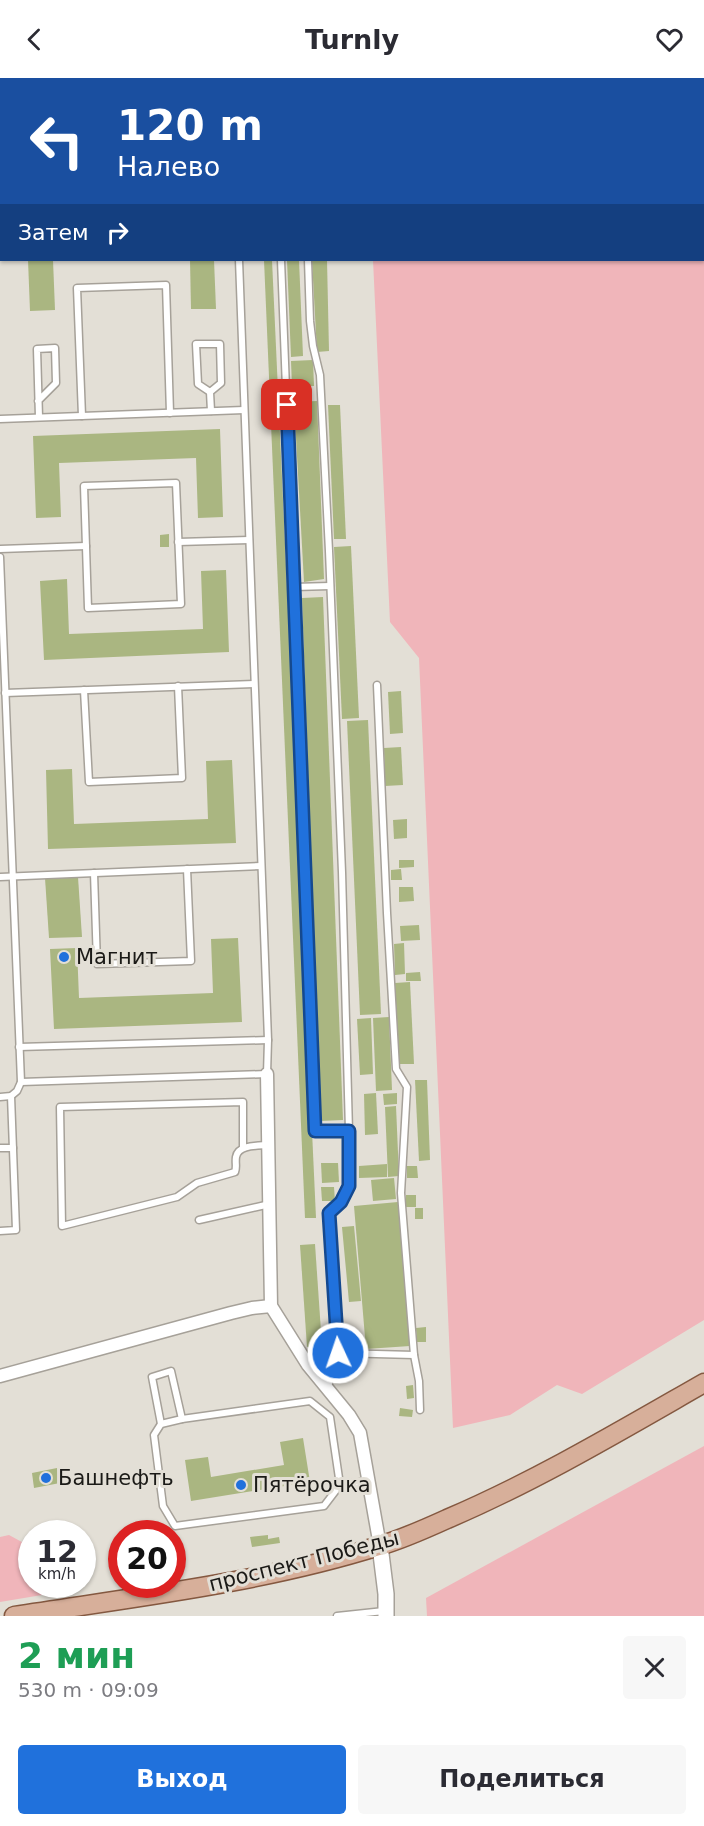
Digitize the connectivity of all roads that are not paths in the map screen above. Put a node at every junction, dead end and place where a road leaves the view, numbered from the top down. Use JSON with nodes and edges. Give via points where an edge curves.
{"nodes":[{"id":1,"x":238,"y":261,"type":"edge"},
{"id":2,"x":281,"y":261,"type":"edge"},
{"id":3,"x":308,"y":261,"type":"edge"},
{"id":4,"x":210,"y":393,"type":"junction"},
{"id":5,"x":38,"y":401,"type":"junction"},
{"id":6,"x":244,"y":410,"type":"junction"},
{"id":7,"x":211,"y":411,"type":"junction"},
{"id":8,"x":170,"y":413,"type":"junction"},
{"id":9,"x":82,"y":416,"type":"junction"},
{"id":10,"x":39,"y":417,"type":"junction"},
{"id":11,"x":0,"y":419,"type":"edge"},
{"id":12,"x":249,"y":540,"type":"junction"},
{"id":13,"x":178,"y":543,"type":"junction"},
{"id":14,"x":86,"y":546,"type":"junction"},
{"id":15,"x":0,"y":549,"type":"edge"},
{"id":16,"x":0,"y":557,"type":"edge"},
{"id":17,"x":330,"y":586,"type":"junction"},
{"id":18,"x":294,"y":587,"type":"junction"},
{"id":19,"x":254,"y":684,"type":"junction"},
{"id":20,"x":377,"y":685,"type":"dead end"},
{"id":21,"x":178,"y":686,"type":"junction"},
{"id":22,"x":84,"y":690,"type":"junction"},
{"id":23,"x":5,"y":693,"type":"junction"},
{"id":24,"x":261,"y":866,"type":"junction"},
{"id":25,"x":187,"y":869,"type":"junction"},
{"id":26,"x":94,"y":873,"type":"junction"},
{"id":27,"x":0,"y":877,"type":"edge"},
{"id":28,"x":12,"y":877,"type":"junction"},
{"id":29,"x":268,"y":1040,"type":"junction"},
{"id":30,"x":19,"y":1047,"type":"junction"},
{"id":31,"x":267,"y":1074,"type":"junction"},
{"id":32,"x":21,"y":1082,"type":"junction"},
{"id":33,"x":0,"y":1096,"type":"edge"},
{"id":34,"x":11,"y":1096,"type":"junction"},
{"id":35,"x":349,"y":1131,"type":"junction"},
{"id":36,"x":269,"y":1145,"type":"junction"},
{"id":37,"x":0,"y":1148,"type":"edge"},
{"id":38,"x":13,"y":1148,"type":"junction"},
{"id":39,"x":243,"y":1148,"type":"junction"},
{"id":40,"x":270,"y":1204,"type":"junction"},
{"id":41,"x":199,"y":1220,"type":"dead end"},
{"id":42,"x":0,"y":1231,"type":"edge"},
{"id":43,"x":271,"y":1306,"type":"junction"},
{"id":44,"x":338,"y":1353,"type":"junction"},
{"id":45,"x":414,"y":1355,"type":"junction"},
{"id":46,"x":0,"y":1376,"type":"edge"},
{"id":47,"x":704,"y":1383,"type":"edge"},
{"id":48,"x":327,"y":1390,"type":"junction"},
{"id":49,"x":420,"y":1410,"type":"dead end"},
{"id":50,"x":182,"y":1419,"type":"junction"},
{"id":51,"x":161,"y":1424,"type":"junction"},
{"id":52,"x":368,"y":1481,"type":"junction"},
{"id":53,"x":340,"y":1485,"type":"junction"},
{"id":54,"x":171,"y":1520,"type":"edge"},
{"id":55,"x":186,"y":1525,"type":"edge"},
{"id":56,"x":380,"y":1546,"type":"junction"},
{"id":57,"x":186,"y":1585,"type":"edge"},
{"id":58,"x":114,"y":1598,"type":"edge"},
{"id":59,"x":386,"y":1613,"type":"edge"},
{"id":60,"x":348,"y":1615,"type":"edge"},
{"id":61,"x":14,"y":1616,"type":"edge"},
{"id":62,"x":337,"y":1616,"type":"edge"}],
"edges":[{"from":1,"to":6,"type":"lane"},
{"from":2,"to":18,"type":"lane"},
{"from":3,"to":17,"type":"lane","via":[[310,321],[320,375]]},
{"from":4,"to":4,"type":"lane","via":[[221,383],[220,344],[196,344],[198,384]]},
{"from":4,"to":7,"type":"lane"},
{"from":5,"to":5,"type":"lane","via":[[56,383],[55,348],[37,349]]},
{"from":5,"to":10,"type":"lane"},
{"from":6,"to":7,"type":"lane"},
{"from":6,"to":12,"type":"lane"},
{"from":7,"to":8,"type":"lane"},
{"from":8,"to":9,"type":"lane"},
{"from":8,"to":9,"type":"lane","via":[[166,285],[78,288]]},
{"from":9,"to":10,"type":"lane"},
{"from":10,"to":11,"type":"lane"},
{"from":12,"to":13,"type":"lane"},
{"from":12,"to":19,"type":"lane"},
{"from":13,"to":14,"type":"lane","via":[[176,483],[84,486]]},
{"from":13,"to":14,"type":"lane","via":[[181,604],[88,608]]},
{"from":14,"to":15,"type":"lane"},
{"from":16,"to":23,"type":"lane"},
{"from":17,"to":18,"type":"lane"},
{"from":17,"to":35,"type":"lane"},
{"from":18,"to":35,"type":"lane","via":[[315,1131]]},
{"from":19,"to":21,"type":"lane"},
{"from":19,"to":24,"type":"lane"},
{"from":20,"to":45,"type":"lane","via":[[395,1059],[396,1069],[407,1087],[401,1193]]},
{"from":21,"to":22,"type":"lane"},
{"from":21,"to":22,"type":"lane","via":[[182,778],[89,782]]},
{"from":22,"to":23,"type":"lane"},
{"from":23,"to":28,"type":"lane"},
{"from":24,"to":25,"type":"lane"},
{"from":24,"to":29,"type":"lane"},
{"from":25,"to":26,"type":"lane"},
{"from":25,"to":26,"type":"lane","via":[[191,961],[97,964]]},
{"from":26,"to":28,"type":"lane"},
{"from":27,"to":28,"type":"lane"},
{"from":28,"to":30,"type":"lane"},
{"from":29,"to":30,"type":"lane"},
{"from":29,"to":31,"type":"lane"},
{"from":30,"to":32,"type":"lane"},
{"from":31,"to":32,"type":"lane"},
{"from":31,"to":36,"type":"street"},
{"from":32,"to":34,"type":"lane"},
{"from":33,"to":34,"type":"lane"},
{"from":34,"to":38,"type":"lane"},
{"from":35,"to":44,"type":"lane","via":[[349,1186],[341,1202],[329,1213]]},
{"from":36,"to":39,"type":"lane"},
{"from":36,"to":40,"type":"street"},
{"from":37,"to":38,"type":"lane"},
{"from":38,"to":42,"type":"lane","via":[[16,1230]]},
{"from":39,"to":39,"type":"lane","via":[[243,1102],[60,1107],[62,1226],[177,1197],[197,1183],[232,1174],[237,1169],[238,1151]]},
{"from":40,"to":41,"type":"lane"},
{"from":40,"to":43,"type":"street"},
{"from":43,"to":46,"type":"street","via":[[231,1313]]},
{"from":43,"to":48,"type":"street"},
{"from":44,"to":45,"type":"lane"},
{"from":44,"to":48,"type":"lane"},
{"from":45,"to":49,"type":"lane"},
{"from":47,"to":56,"type":"main road","name":"проспект Победы","via":[[522,1484]]},
{"from":48,"to":52,"type":"street","via":[[350,1415],[360,1433]]},
{"from":50,"to":51,"type":"lane"},
{"from":50,"to":51,"type":"lane","via":[[171,1371],[152,1377]]},
{"from":50,"to":53,"type":"lane","via":[[310,1401],[330,1417]]},
{"from":51,"to":54,"type":"lane","via":[[154,1435],[163,1506]]},
{"from":52,"to":53,"type":"lane"},
{"from":52,"to":56,"type":"street"},
{"from":53,"to":55,"type":"lane","via":[[324,1506]]},
{"from":56,"to":57,"type":"main road","name":"проспект Победы","via":[[277,1572]]},
{"from":56,"to":59,"type":"street"},
{"from":58,"to":61,"type":"main road","name":"проспект Победы"},
{"from":59,"to":60,"type":"lane"},
{"from":60,"to":62,"type":"lane"}]}
